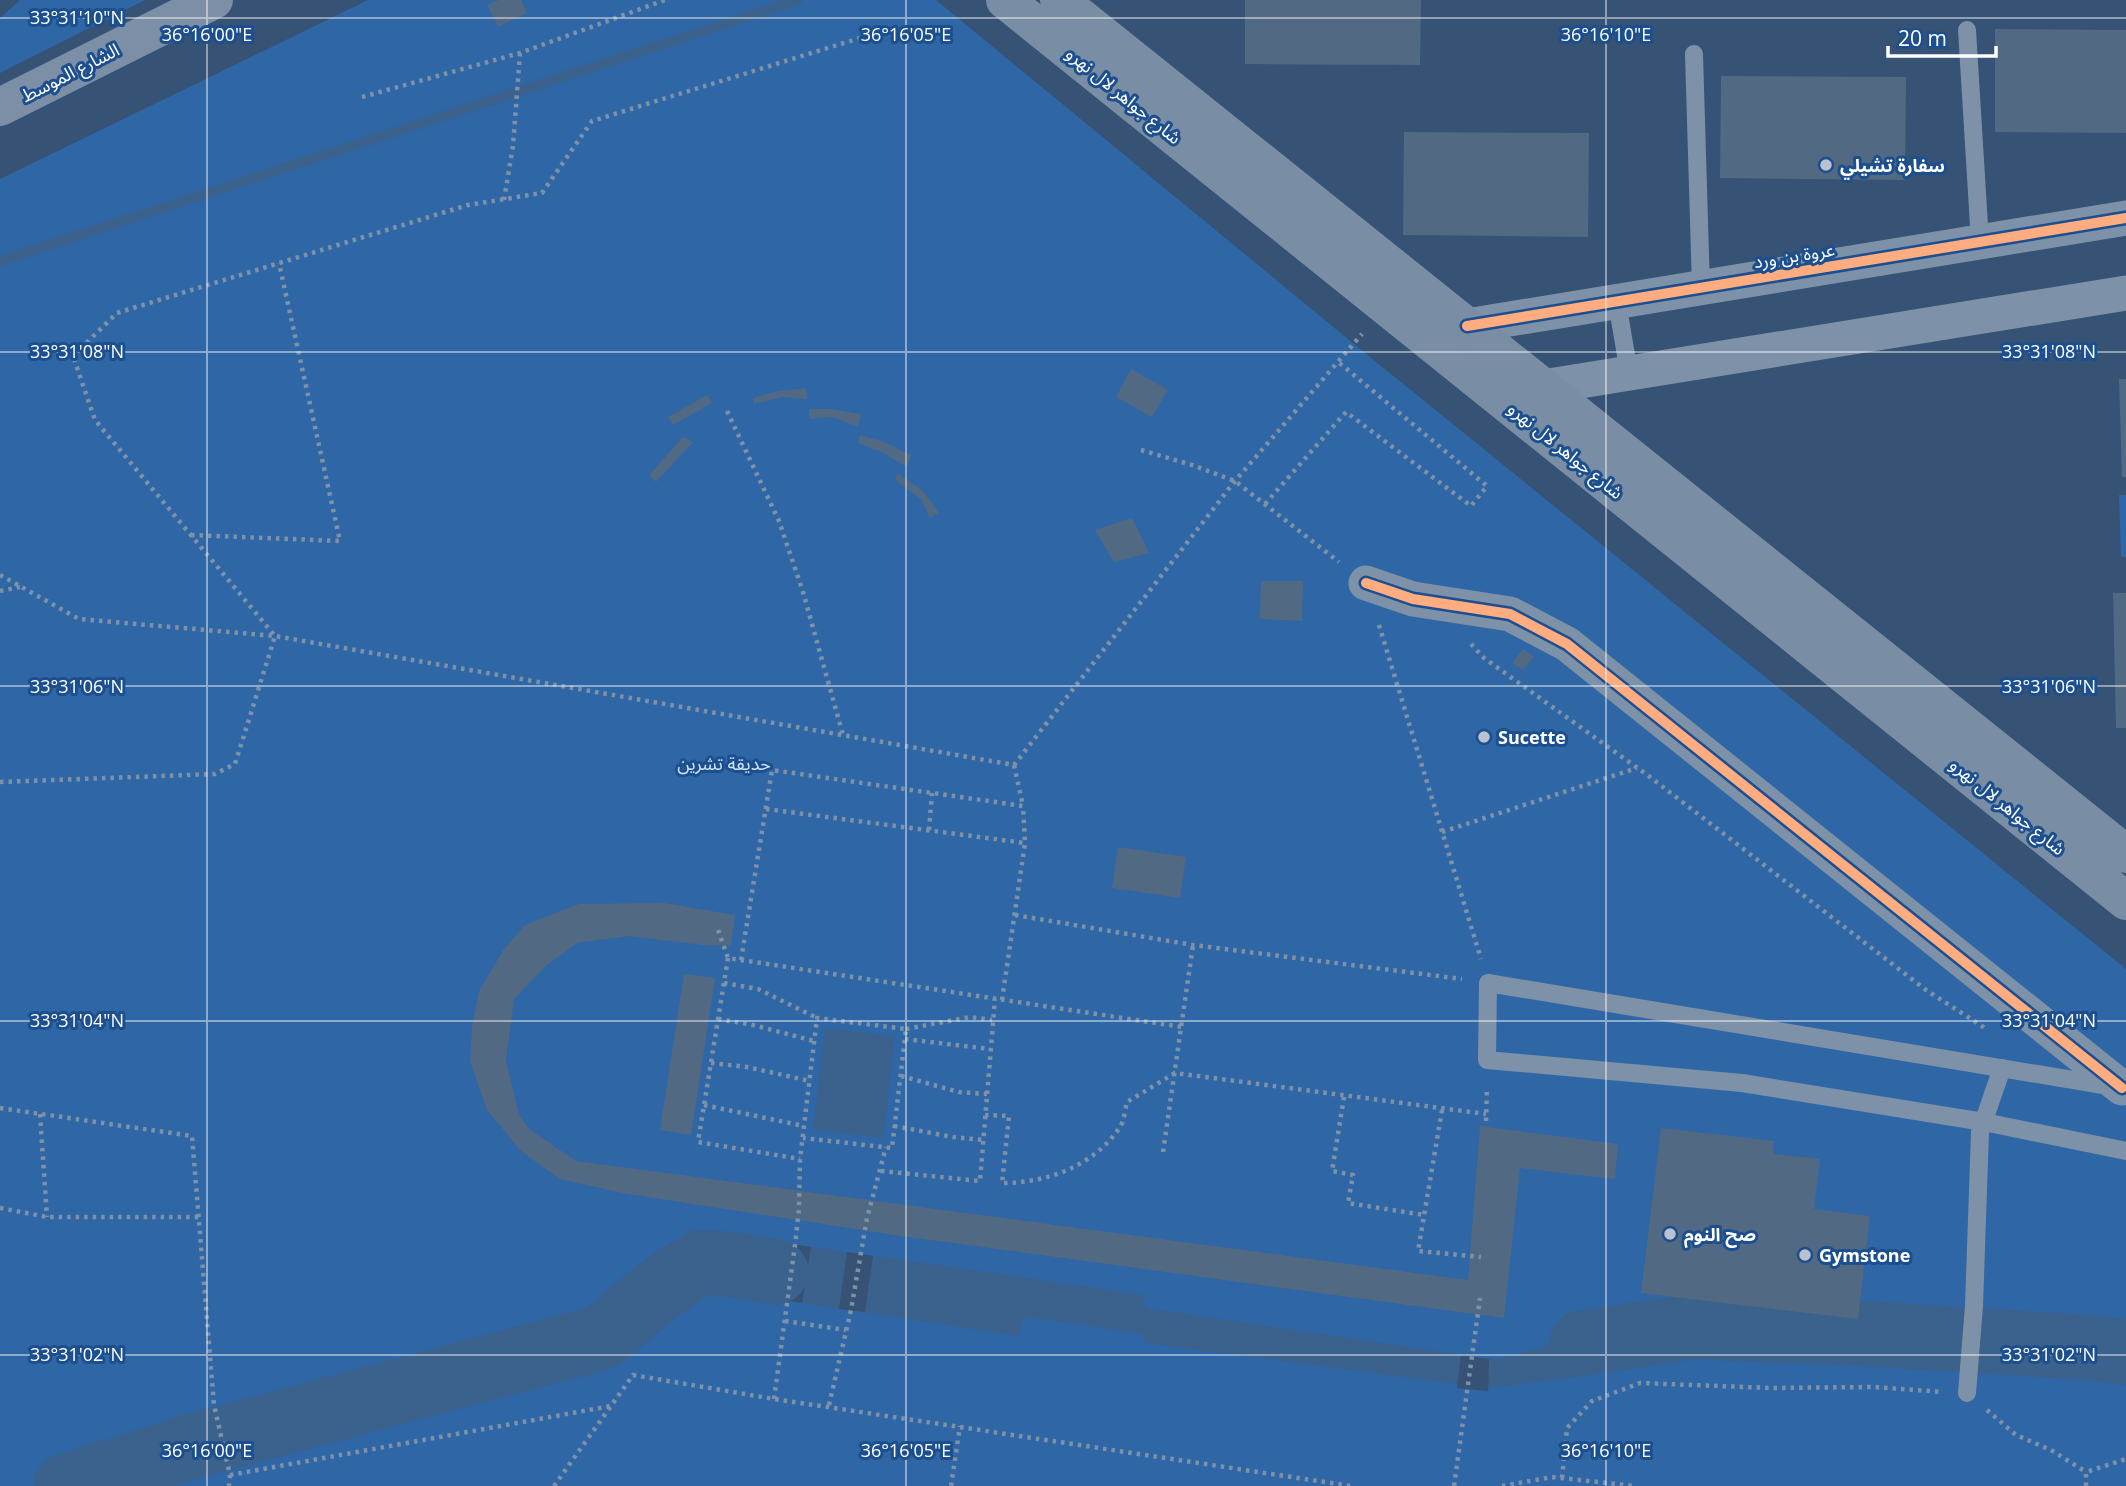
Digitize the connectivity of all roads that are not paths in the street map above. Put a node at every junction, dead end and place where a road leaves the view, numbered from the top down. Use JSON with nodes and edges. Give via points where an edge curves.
{"nodes":[{"id":1,"x":215,"y":0,"type":"edge"},
{"id":2,"x":1005,"y":0,"type":"edge"},
{"id":3,"x":1068,"y":2,"type":"edge"},
{"id":4,"x":1967,"y":30,"type":"dead end"},
{"id":5,"x":1694,"y":54,"type":"dead end"},
{"id":6,"x":0,"y":107,"type":"edge"},
{"id":7,"x":2126,"y":218,"type":"edge"},
{"id":8,"x":1980,"y":242,"type":"junction"},
{"id":9,"x":1702,"y":288,"type":"junction"},
{"id":10,"x":2126,"y":293,"type":"edge"},
{"id":11,"x":1617,"y":302,"type":"junction"},
{"id":12,"x":1467,"y":326,"type":"junction"},
{"id":13,"x":1629,"y":373,"type":"junction"},
{"id":14,"x":1543,"y":387,"type":"junction"},
{"id":15,"x":1366,"y":583,"type":"road end"},
{"id":16,"x":2126,"y":854,"type":"edge"},
{"id":17,"x":2126,"y":901,"type":"edge"},
{"id":18,"x":2009,"y":1069,"type":"junction"},
{"id":19,"x":2124,"y":1088,"type":"edge"},
{"id":20,"x":1984,"y":1122,"type":"junction"},
{"id":21,"x":2126,"y":1151,"type":"edge"},
{"id":22,"x":1968,"y":1393,"type":"road end"}],
"edges":[{"from":1,"to":6,"type":"main road","name":"الشارع الموسط"},
{"from":2,"to":17,"type":"main road","name":"شارع جواهر لال نهرو"},
{"from":3,"to":12,"type":"main road","name":"شارع جواهر لال نهرو"},
{"from":4,"to":8,"type":"lane"},
{"from":5,"to":9,"type":"lane"},
{"from":7,"to":8,"type":"street","name":"عروة بن ورد"},
{"from":8,"to":9,"type":"street","name":"عروة بن ورد"},
{"from":9,"to":11,"type":"street","name":"عروة بن ورد"},
{"from":10,"to":13,"type":"street"},
{"from":11,"to":12,"type":"street","name":"عروة بن ورد"},
{"from":11,"to":13,"type":"lane"},
{"from":12,"to":14,"type":"main road","name":"شارع جواهر لال نهرو"},
{"from":13,"to":14,"type":"street"},
{"from":14,"to":16,"type":"main road","name":"شارع جواهر لال نهرو"},
{"from":15,"to":19,"type":"street","via":[[1413,600],[1510,614],[1567,644]]},
{"from":18,"to":19,"type":"lane"},
{"from":18,"to":20,"type":"lane"},
{"from":18,"to":20,"type":"lane","via":[[1488,983],[1487,1060],[1742,1083]]},
{"from":20,"to":21,"type":"lane"},
{"from":20,"to":22,"type":"lane"}]}
